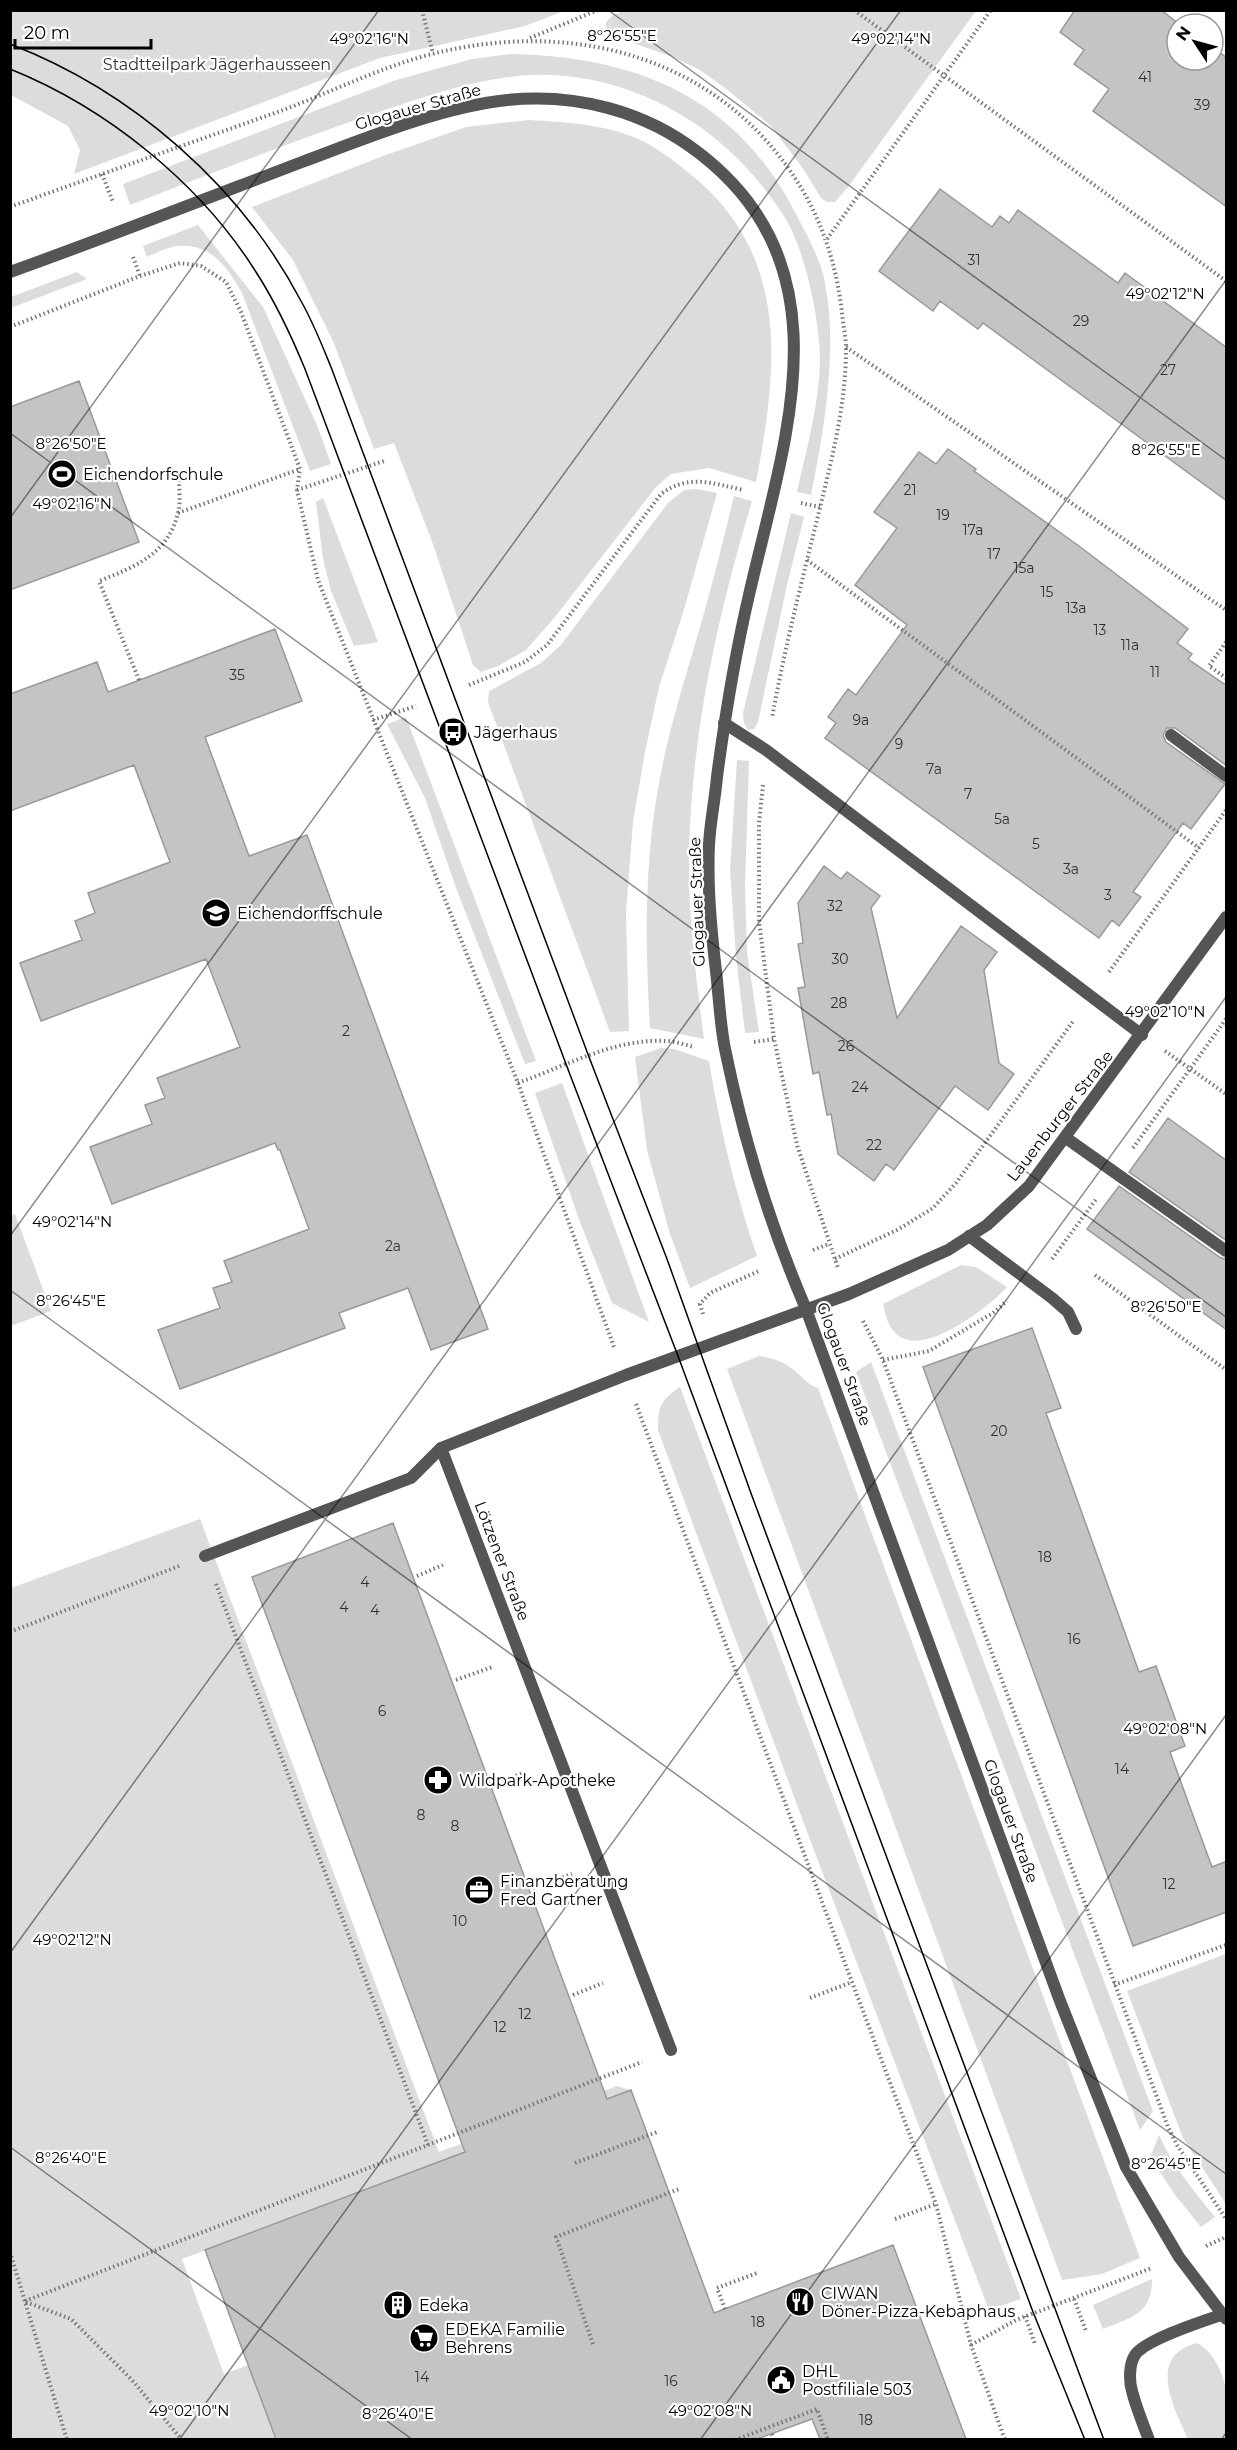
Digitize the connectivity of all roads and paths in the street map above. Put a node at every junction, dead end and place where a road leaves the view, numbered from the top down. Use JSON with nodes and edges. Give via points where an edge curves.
{"nodes":[{"id":1,"x":422,"y":10,"type":"edge"},
{"id":2,"x":598,"y":10,"type":"edge"},
{"id":3,"x":854,"y":10,"type":"edge"},
{"id":4,"x":991,"y":10,"type":"edge"},
{"id":5,"x":527,"y":40,"type":"junction"},
{"id":6,"x":433,"y":54,"type":"junction"},
{"id":7,"x":943,"y":75,"type":"junction"},
{"id":8,"x":10,"y":207,"type":"edge"},
{"id":9,"x":827,"y":239,"type":"junction"},
{"id":10,"x":10,"y":272,"type":"edge"},
{"id":11,"x":1227,"y":281,"type":"edge"},
{"id":12,"x":10,"y":327,"type":"edge"},
{"id":13,"x":846,"y":347,"type":"junction"},
{"id":14,"x":384,"y":461,"type":"dead end"},
{"id":15,"x":300,"y":469,"type":"junction"},
{"id":16,"x":179,"y":480,"type":"dead end"},
{"id":17,"x":297,"y":490,"type":"junction"},
{"id":18,"x":772,"y":496,"type":"junction"},
{"id":19,"x":820,"y":507,"type":"junction"},
{"id":20,"x":178,"y":513,"type":"junction"},
{"id":21,"x":807,"y":560,"type":"junction"},
{"id":22,"x":1227,"y":610,"type":"edge"},
{"id":23,"x":1227,"y":642,"type":"edge"},
{"id":24,"x":1227,"y":678,"type":"edge"},
{"id":25,"x":138,"y":680,"type":"dead end"},
{"id":26,"x":469,"y":685,"type":"dead end"},
{"id":27,"x":416,"y":706,"type":"dead end"},
{"id":28,"x":373,"y":720,"type":"junction"},
{"id":29,"x":724,"y":723,"type":"junction"},
{"id":30,"x":1171,"y":735,"type":"dead end"},
{"id":31,"x":766,"y":750,"type":"junction"},
{"id":32,"x":1227,"y":776,"type":"edge"},
{"id":33,"x":1227,"y":810,"type":"edge"},
{"id":34,"x":1199,"y":848,"type":"junction"},
{"id":35,"x":1227,"y":917,"type":"edge"},
{"id":36,"x":1091,"y":996,"type":"junction"},
{"id":37,"x":1142,"y":1035,"type":"junction"},
{"id":38,"x":774,"y":1039,"type":"junction"},
{"id":39,"x":725,"y":1046,"type":"junction"},
{"id":40,"x":518,"y":1083,"type":"junction"},
{"id":41,"x":1227,"y":1094,"type":"edge"},
{"id":42,"x":1066,"y":1138,"type":"junction"},
{"id":43,"x":969,"y":1236,"type":"junction"},
{"id":44,"x":829,"y":1244,"type":"junction"},
{"id":45,"x":1227,"y":1251,"type":"edge"},
{"id":46,"x":835,"y":1259,"type":"junction"},
{"id":47,"x":785,"y":1260,"type":"junction"},
{"id":48,"x":1095,"y":1275,"type":"dead end"},
{"id":49,"x":1030,"y":1281,"type":"junction"},
{"id":50,"x":849,"y":1294,"type":"junction"},
{"id":51,"x":806,"y":1309,"type":"junction"},
{"id":52,"x":696,"y":1317,"type":"dead end"},
{"id":53,"x":1076,"y":1329,"type":"dead end"},
{"id":54,"x":625,"y":1344,"type":"dead end"},
{"id":55,"x":614,"y":1348,"type":"junction"},
{"id":56,"x":883,"y":1360,"type":"junction"},
{"id":57,"x":1226,"y":1369,"type":"edge"},
{"id":58,"x":626,"y":1375,"type":"junction"},
{"id":59,"x":441,"y":1448,"type":"junction"},
{"id":60,"x":205,"y":1556,"type":"junction"},
{"id":61,"x":443,"y":1565,"type":"dead end"},
{"id":62,"x":417,"y":1575,"type":"dead end"},
{"id":63,"x":10,"y":1632,"type":"edge"},
{"id":64,"x":520,"y":1656,"type":"junction"},
{"id":65,"x":456,"y":1680,"type":"dead end"},
{"id":66,"x":523,"y":1773,"type":"dead end"},
{"id":67,"x":495,"y":1784,"type":"dead end"},
{"id":68,"x":600,"y":1864,"type":"junction"},
{"id":69,"x":533,"y":1888,"type":"dead end"},
{"id":70,"x":1227,"y":1946,"type":"edge"},
{"id":71,"x":603,"y":1983,"type":"dead end"},
{"id":72,"x":852,"y":1983,"type":"junction"},
{"id":73,"x":1114,"y":1985,"type":"junction"},
{"id":74,"x":573,"y":1995,"type":"dead end"},
{"id":75,"x":810,"y":1998,"type":"dead end"},
{"id":76,"x":671,"y":2050,"type":"joint"},
{"id":77,"x":657,"y":2132,"type":"dead end"},
{"id":78,"x":428,"y":2145,"type":"junction"},
{"id":79,"x":575,"y":2163,"type":"dead end"},
{"id":80,"x":679,"y":2189,"type":"dead end"},
{"id":81,"x":936,"y":2204,"type":"junction"},
{"id":82,"x":895,"y":2219,"type":"dead end"},
{"id":83,"x":1227,"y":2219,"type":"edge"},
{"id":84,"x":10,"y":2252,"type":"edge"},
{"id":85,"x":1179,"y":2257,"type":"junction"},
{"id":86,"x":757,"y":2273,"type":"dead end"},
{"id":87,"x":1074,"y":2299,"type":"junction"},
{"id":88,"x":25,"y":2301,"type":"junction"},
{"id":89,"x":725,"y":2308,"type":"dead end"},
{"id":90,"x":1025,"y":2316,"type":"junction"},
{"id":91,"x":1225,"y":2316,"type":"edge"},
{"id":92,"x":1086,"y":2331,"type":"dead end"},
{"id":93,"x":594,"y":2344,"type":"dead end"},
{"id":94,"x":1035,"y":2344,"type":"dead end"},
{"id":95,"x":971,"y":2345,"type":"junction"},
{"id":96,"x":772,"y":2434,"type":"dead end"},
{"id":97,"x":67,"y":2439,"type":"edge"},
{"id":98,"x":182,"y":2439,"type":"edge"},
{"id":99,"x":735,"y":2439,"type":"edge"},
{"id":100,"x":774,"y":2439,"type":"edge"},
{"id":101,"x":828,"y":2439,"type":"edge"},
{"id":102,"x":1005,"y":2439,"type":"edge"},
{"id":103,"x":1149,"y":2439,"type":"edge"}],
"edges":[{"from":1,"to":6,"type":"path"},
{"from":2,"to":5,"type":"path"},
{"from":3,"to":7,"type":"path"},
{"from":4,"to":7,"type":"path"},
{"from":5,"to":6,"type":"path"},
{"from":5,"to":9,"type":"path","via":[[616,50],[660,65],[707,89],[744,117],[773,148],[806,194]]},
{"from":6,"to":8,"type":"path"},
{"from":7,"to":9,"type":"path"},
{"from":7,"to":11,"type":"path"},
{"from":9,"to":13,"type":"path"},
{"from":10,"to":18,"type":"street","name":"Glogauer Straße","via":[[366,138],[456,110],[485,103],[544,98],[608,108],[651,122],[711,162],[736,186],[775,246],[792,300],[794,378],[789,430]]},
{"from":12,"to":15,"type":"path","via":[[180,263],[201,266],[226,282],[241,312]]},
{"from":13,"to":19,"type":"path","via":[[836,444]]},
{"from":13,"to":22,"type":"path"},
{"from":14,"to":17,"type":"path"},
{"from":15,"to":17,"type":"path"},
{"from":15,"to":20,"type":"path"},
{"from":16,"to":20,"type":"path"},
{"from":17,"to":28,"type":"path","via":[[318,580]]},
{"from":18,"to":19,"type":"path"},
{"from":18,"to":26,"type":"path","via":[[698,480],[674,485],[661,494],[547,645],[525,662]]},
{"from":18,"to":29,"type":"street","name":"Glogauer Straße"},
{"from":19,"to":21,"type":"path"},
{"from":20,"to":25,"type":"path","via":[[163,547],[130,570],[99,582]]},
{"from":21,"to":31,"type":"path"},
{"from":21,"to":34,"type":"path"},
{"from":23,"to":24,"type":"path","via":[[1209,666]]},
{"from":27,"to":28,"type":"path"},
{"from":28,"to":40,"type":"path"},
{"from":29,"to":31,"type":"street"},
{"from":29,"to":39,"type":"street","name":"Glogauer Straße","via":[[709,846],[712,936]]},
{"from":30,"to":32,"type":"street"},
{"from":31,"to":36,"type":"street"},
{"from":31,"to":38,"type":"path","via":[[759,823],[759,921]]},
{"from":33,"to":34,"type":"path"},
{"from":34,"to":36,"type":"path"},
{"from":35,"to":37,"type":"street","name":"Lauenburger Straße"},
{"from":36,"to":37,"type":"street"},
{"from":36,"to":46,"type":"path","via":[[956,1183],[933,1208]]},
{"from":37,"to":41,"type":"path"},
{"from":37,"to":42,"type":"street","name":"Lauenburger Straße"},
{"from":38,"to":39,"type":"path"},
{"from":38,"to":44,"type":"path","via":[[797,1145]]},
{"from":39,"to":40,"type":"path","via":[[702,1049],[669,1041],[643,1041]]},
{"from":39,"to":47,"type":"street","name":"Glogauer Straße","via":[[753,1167]]},
{"from":40,"to":55,"type":"path"},
{"from":42,"to":43,"type":"street","name":"Lauenburger Straße","via":[[1029,1186],[987,1225]]},
{"from":42,"to":45,"type":"street"},
{"from":43,"to":49,"type":"street"},
{"from":43,"to":50,"type":"street","name":"Lauenburger Straße","via":[[948,1250]]},
{"from":44,"to":46,"type":"path"},
{"from":44,"to":47,"type":"path"},
{"from":46,"to":50,"type":"path"},
{"from":47,"to":51,"type":"street","name":"Glogauer Straße"},
{"from":47,"to":52,"type":"path","via":[[710,1293],[700,1304],[704,1314]]},
{"from":48,"to":57,"type":"path"},
{"from":49,"to":53,"type":"street","via":[[1068,1312]]},
{"from":49,"to":56,"type":"path","via":[[993,1313],[929,1351]]},
{"from":50,"to":51,"type":"street","name":"Lauenburger Straße"},
{"from":50,"to":56,"type":"path"},
{"from":51,"to":58,"type":"street"},
{"from":51,"to":85,"type":"street","name":"Glogauer Straße","via":[[1064,2012],[1126,2167]]},
{"from":54,"to":55,"type":"path"},
{"from":55,"to":58,"type":"path"},
{"from":56,"to":73,"type":"path"},
{"from":58,"to":59,"type":"street"},
{"from":58,"to":72,"type":"path"},
{"from":59,"to":60,"type":"street","via":[[411,1478]]},
{"from":59,"to":64,"type":"street","name":"Lötzener Straße"},
{"from":60,"to":63,"type":"path"},
{"from":60,"to":78,"type":"path"},
{"from":61,"to":62,"type":"path"},
{"from":64,"to":65,"type":"path"},
{"from":64,"to":68,"type":"street","name":"Lötzener Straße"},
{"from":66,"to":67,"type":"path"},
{"from":68,"to":69,"type":"path"},
{"from":68,"to":76,"type":"street","name":"Lötzener Straße"},
{"from":70,"to":73,"type":"path"},
{"from":71,"to":74,"type":"path"},
{"from":72,"to":75,"type":"path"},
{"from":72,"to":81,"type":"path"},
{"from":73,"to":83,"type":"path","via":[[1172,2136]]},
{"from":76,"to":78,"type":"path"},
{"from":77,"to":79,"type":"path"},
{"from":78,"to":88,"type":"path"},
{"from":80,"to":93,"type":"path","via":[[556,2237]]},
{"from":81,"to":82,"type":"path"},
{"from":81,"to":95,"type":"path"},
{"from":84,"to":88,"type":"path"},
{"from":85,"to":87,"type":"path"},
{"from":85,"to":91,"type":"street","name":"Glogauer Straße"},
{"from":86,"to":89,"type":"path","via":[[717,2288]]},
{"from":87,"to":90,"type":"path"},
{"from":87,"to":92,"type":"path"},
{"from":88,"to":97,"type":"path"},
{"from":88,"to":98,"type":"path","via":[[71,2319],[132,2380]]},
{"from":90,"to":94,"type":"path"},
{"from":90,"to":95,"type":"path"},
{"from":91,"to":103,"type":"street","via":[[1163,2338],[1134,2356],[1132,2390]]},
{"from":95,"to":102,"type":"path"},
{"from":96,"to":100,"type":"path"},
{"from":99,"to":101,"type":"path","via":[[817,2409]]}]}
